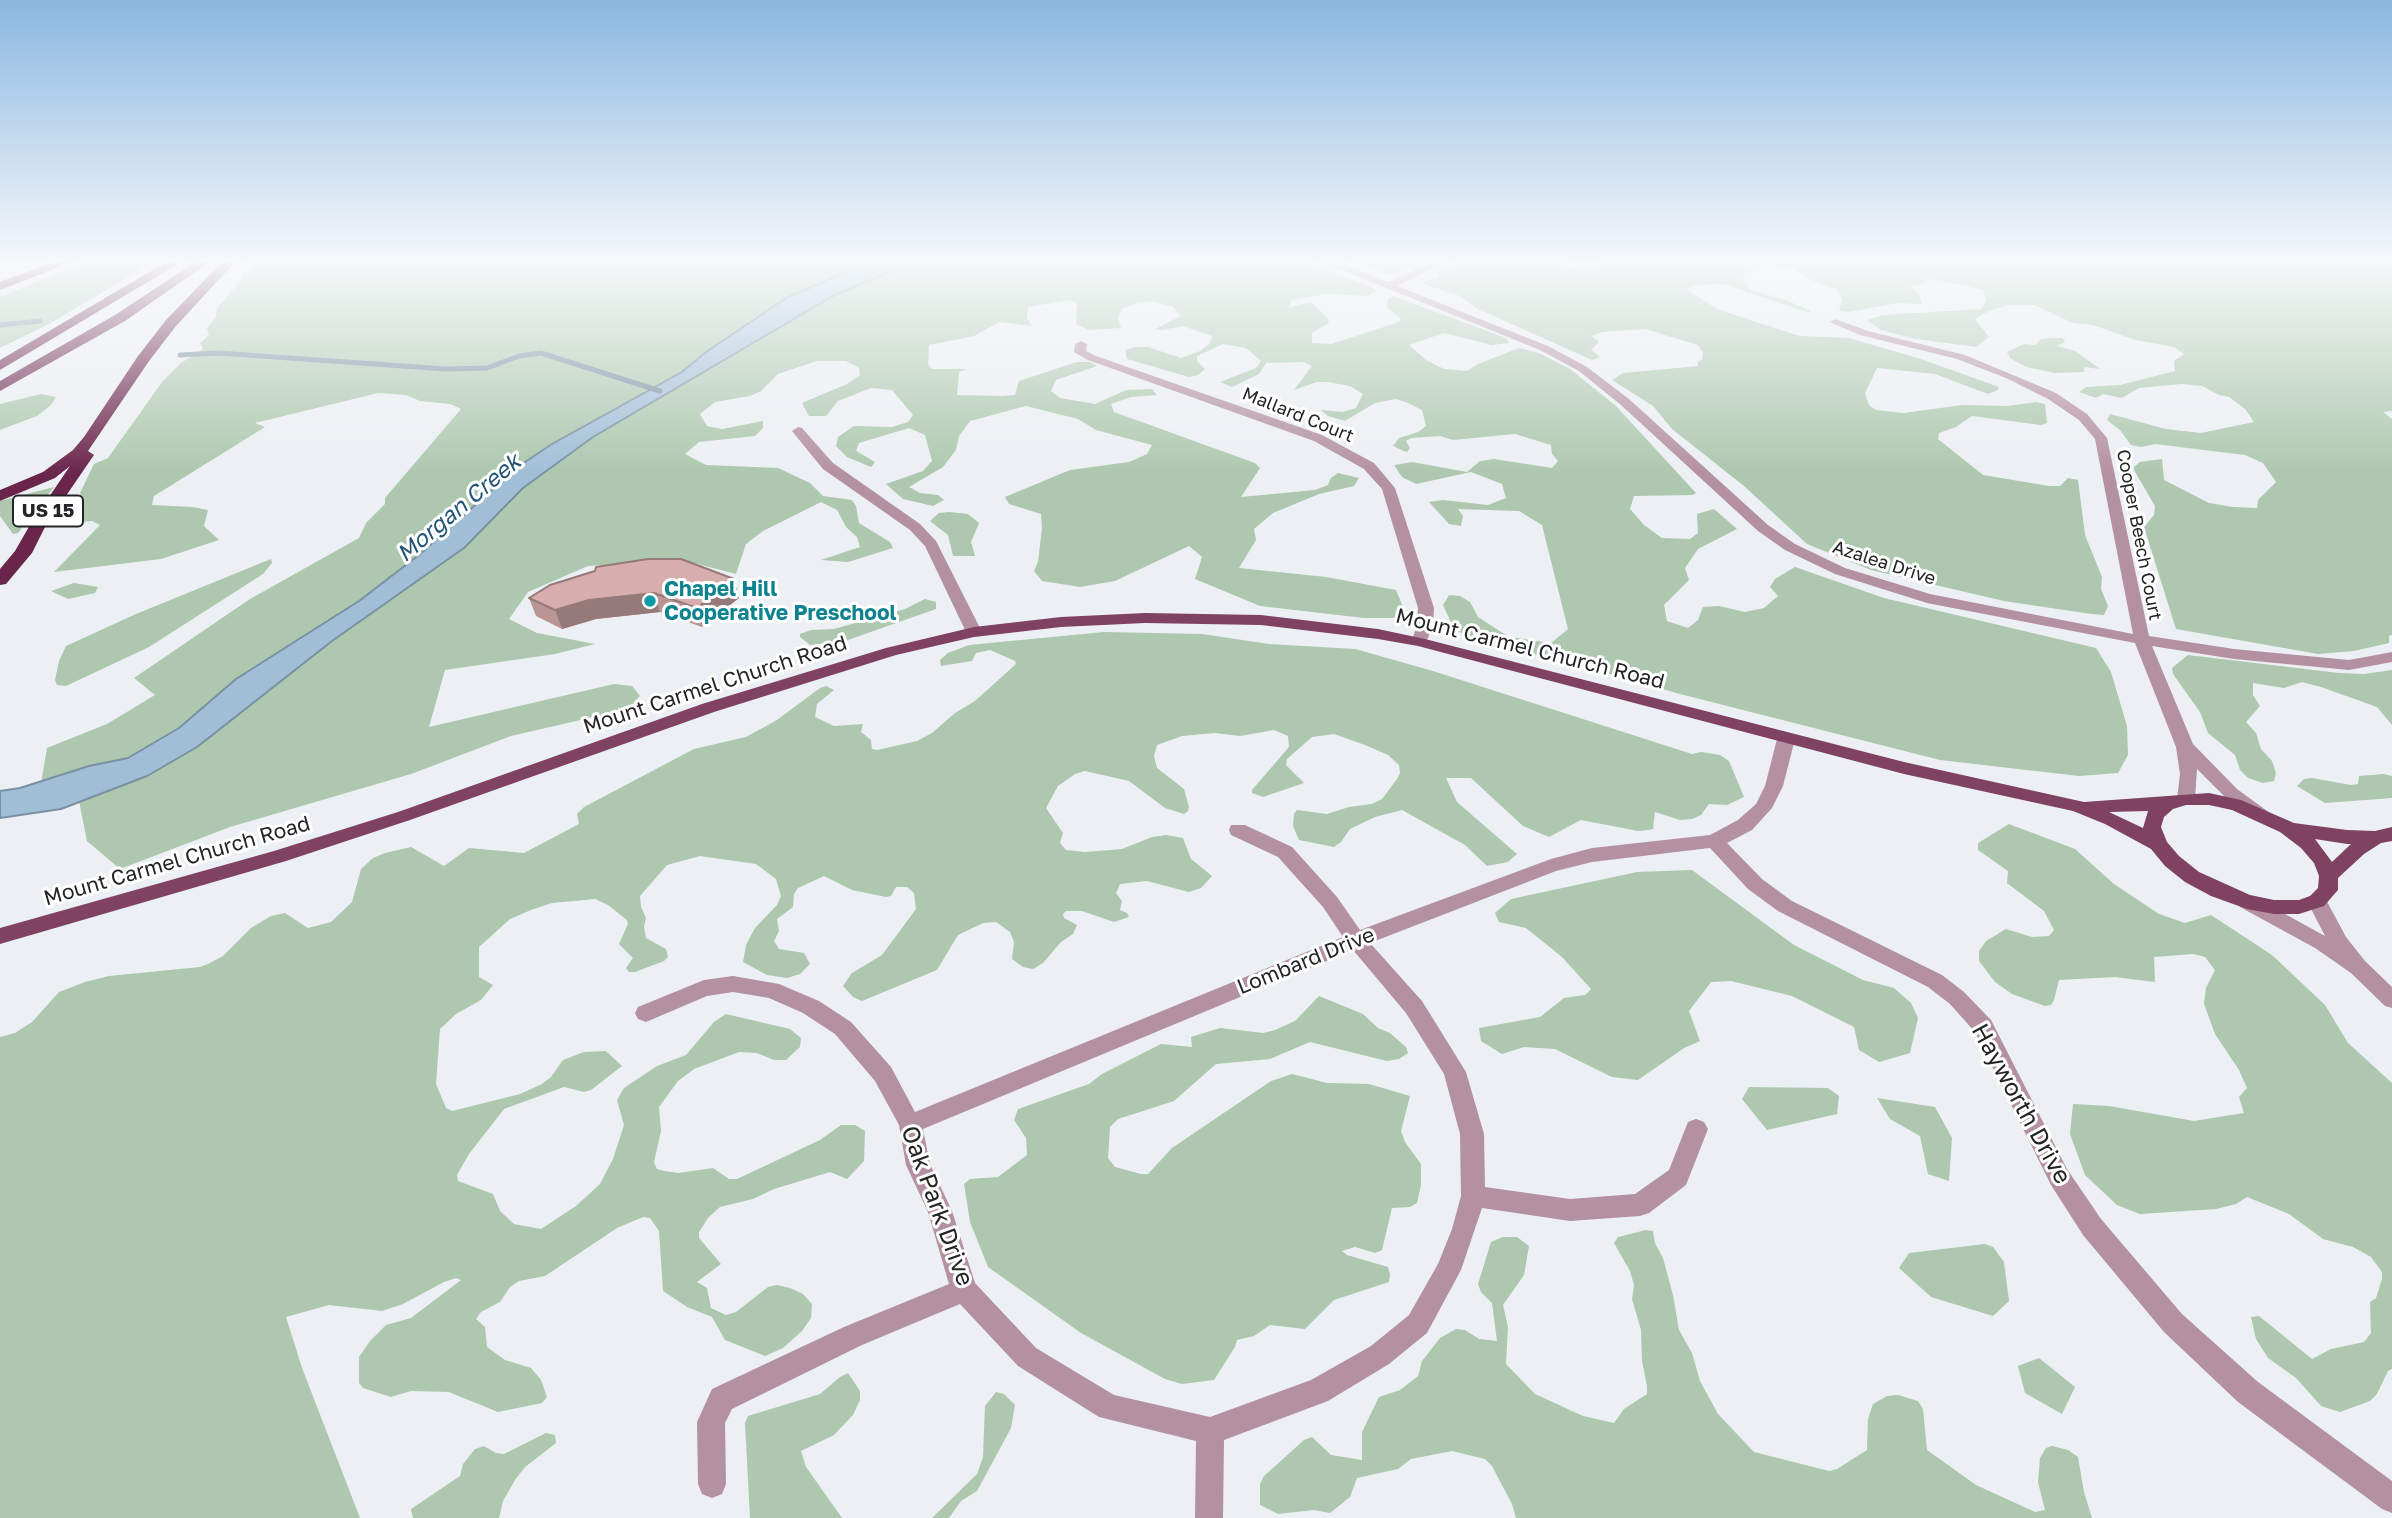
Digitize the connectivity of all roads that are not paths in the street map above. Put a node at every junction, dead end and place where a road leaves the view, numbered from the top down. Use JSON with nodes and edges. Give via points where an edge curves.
{"nodes":[{"id":1,"x":58,"y":332,"type":"edge"},
{"id":2,"x":96,"y":332,"type":"edge"},
{"id":3,"x":164,"y":332,"type":"edge"},
{"id":4,"x":1504,"y":332,"type":"edge"},
{"id":5,"x":1861,"y":332,"type":"edge"},
{"id":6,"x":1081,"y":344,"type":"dead end"},
{"id":7,"x":0,"y":366,"type":"edge"},
{"id":8,"x":0,"y":387,"type":"edge"},
{"id":9,"x":798,"y":432,"type":"dead end"},
{"id":10,"x":90,"y":440,"type":"junction"},
{"id":11,"x":0,"y":496,"type":"edge"},
{"id":12,"x":0,"y":580,"type":"edge"},
{"id":13,"x":974,"y":632,"type":"junction"},
{"id":14,"x":2142,"y":640,"type":"junction"},
{"id":15,"x":1419,"y":642,"type":"junction"},
{"id":16,"x":2392,"y":657,"type":"edge"},
{"id":17,"x":1786,"y":738,"type":"junction"},
{"id":18,"x":2185,"y":747,"type":"junction"},
{"id":19,"x":2176,"y":802,"type":"junction"},
{"id":20,"x":2077,"y":806,"type":"junction"},
{"id":21,"x":2262,"y":814,"type":"junction"},
{"id":22,"x":2287,"y":827,"type":"junction"},
{"id":23,"x":1238,"y":830,"type":"dead end"},
{"id":24,"x":2384,"y":836,"type":"edge"},
{"id":25,"x":1714,"y":841,"type":"junction"},
{"id":26,"x":2158,"y":844,"type":"junction"},
{"id":27,"x":2329,"y":876,"type":"junction"},
{"id":28,"x":2317,"y":901,"type":"junction"},
{"id":29,"x":2247,"y":902,"type":"junction"},
{"id":30,"x":0,"y":936,"type":"edge"},
{"id":31,"x":1356,"y":940,"type":"junction"},
{"id":32,"x":2358,"y":967,"type":"junction"},
{"id":33,"x":2392,"y":1000,"type":"edge"},
{"id":34,"x":646,"y":1013,"type":"dead end"},
{"id":35,"x":910,"y":1125,"type":"junction"},
{"id":36,"x":1696,"y":1129,"type":"dead end"},
{"id":37,"x":1473,"y":1196,"type":"junction"},
{"id":38,"x":964,"y":1290,"type":"junction"},
{"id":39,"x":1210,"y":1431,"type":"junction"},
{"id":40,"x":712,"y":1484,"type":"dead end"},
{"id":41,"x":2392,"y":1499,"type":"edge"},
{"id":42,"x":1209,"y":1518,"type":"edge"}],
"edges":[{"from":1,"to":7,"type":"highway"},
{"from":2,"to":8,"type":"highway"},
{"from":3,"to":10,"type":"highway","number":"US 15"},
{"from":4,"to":14,"type":"street","name":"Azalea Drive","via":[[1583,369],[1763,528],[1816,561],[1927,598]]},
{"from":5,"to":14,"type":"street","name":"Cooper Beech Court","via":[[1965,358],[2033,387],[2083,417],[2101,438],[2107,460]]},
{"from":6,"to":15,"type":"street","name":"Mallard Court","via":[[1080,352],[1091,358],[1318,438],[1369,466],[1388,488],[1426,608]]},
{"from":9,"to":13,"type":"street","via":[[828,466],[915,527],[931,544]]},
{"from":10,"to":11,"type":"highway","via":[[49,474]]},
{"from":10,"to":12,"type":"highway","number":"US 15","via":[[77,470]]},
{"from":13,"to":15,"type":"main road","name":"Mount Carmel Church Road","via":[[1061,622],[1203,618],[1308,625]]},
{"from":13,"to":30,"type":"main road","name":"Mount Carmel Church Road","via":[[892,651],[717,706],[279,856]]},
{"from":14,"to":16,"type":"street","name":"Azalea Drive","via":[[2349,665]]},
{"from":14,"to":18,"type":"street","name":"Cooper Beech Court"},
{"from":15,"to":17,"type":"main road","name":"Mount Carmel Church Road"},
{"from":17,"to":20,"type":"main road","name":"Mount Carmel Church Road"},
{"from":17,"to":25,"type":"street","via":[[1774,786],[1763,808],[1745,825]]},
{"from":18,"to":19,"type":"street","via":[[2189,774]]},
{"from":18,"to":21,"type":"street","via":[[2231,793]]},
{"from":19,"to":20,"type":"main road","name":"Mount Carmel Church Road","via":[[2140,807]]},
{"from":19,"to":21,"type":"main road","name":"Mount Carmel Church Road","via":[[2209,799]]},
{"from":19,"to":26,"type":"main road","via":[[2155,814],[2152,828]]},
{"from":20,"to":26,"type":"main road","name":"Mount Carmel Church Road"},
{"from":21,"to":22,"type":"main road","name":"Mount Carmel Church Road"},
{"from":22,"to":24,"type":"main road","via":[[2315,834]]},
{"from":22,"to":27,"type":"main road","via":[[2308,843]]},
{"from":23,"to":31,"type":"street","via":[[1285,852],[1330,902]]},
{"from":24,"to":27,"type":"main road","via":[[2357,849]]},
{"from":25,"to":31,"type":"street","name":"Lombard Drive","via":[[1592,855],[1561,863]]},
{"from":25,"to":41,"type":"street","name":"Hayworth Drive","via":[[1755,884],[1785,906],[1935,981],[1957,998],[1983,1026],[2046,1152],[2085,1217],[2173,1323],[2248,1392]]},
{"from":26,"to":29,"type":"main road","name":"Mount Carmel Church Road","via":[[2192,877]]},
{"from":27,"to":28,"type":"main road","via":[[2328,890]]},
{"from":28,"to":29,"type":"main road","name":"Mount Carmel Church Road","via":[[2299,907]]},
{"from":28,"to":32,"type":"street","via":[[2337,940]]},
{"from":29,"to":32,"type":"street"},
{"from":31,"to":35,"type":"street","name":"Lombard Drive"},
{"from":31,"to":37,"type":"street","via":[[1414,1007],[1455,1072],[1472,1134]]},
{"from":32,"to":33,"type":"street"},
{"from":34,"to":35,"type":"street","name":"Oak Park Drive","via":[[704,988],[733,984],[772,990],[843,1028],[883,1074]]},
{"from":35,"to":38,"type":"street","name":"Oak Park Drive","via":[[918,1165],[940,1211]]},
{"from":36,"to":37,"type":"street","via":[[1678,1177],[1640,1205],[1570,1210]]},
{"from":37,"to":39,"type":"street","via":[[1448,1270],[1418,1324],[1380,1355],[1318,1391]]},
{"from":38,"to":39,"type":"street","name":"Oak Park Drive","via":[[1027,1357],[1109,1406]]},
{"from":38,"to":40,"type":"street","via":[[853,1336],[722,1399],[711,1422]]},
{"from":39,"to":42,"type":"street"}]}
